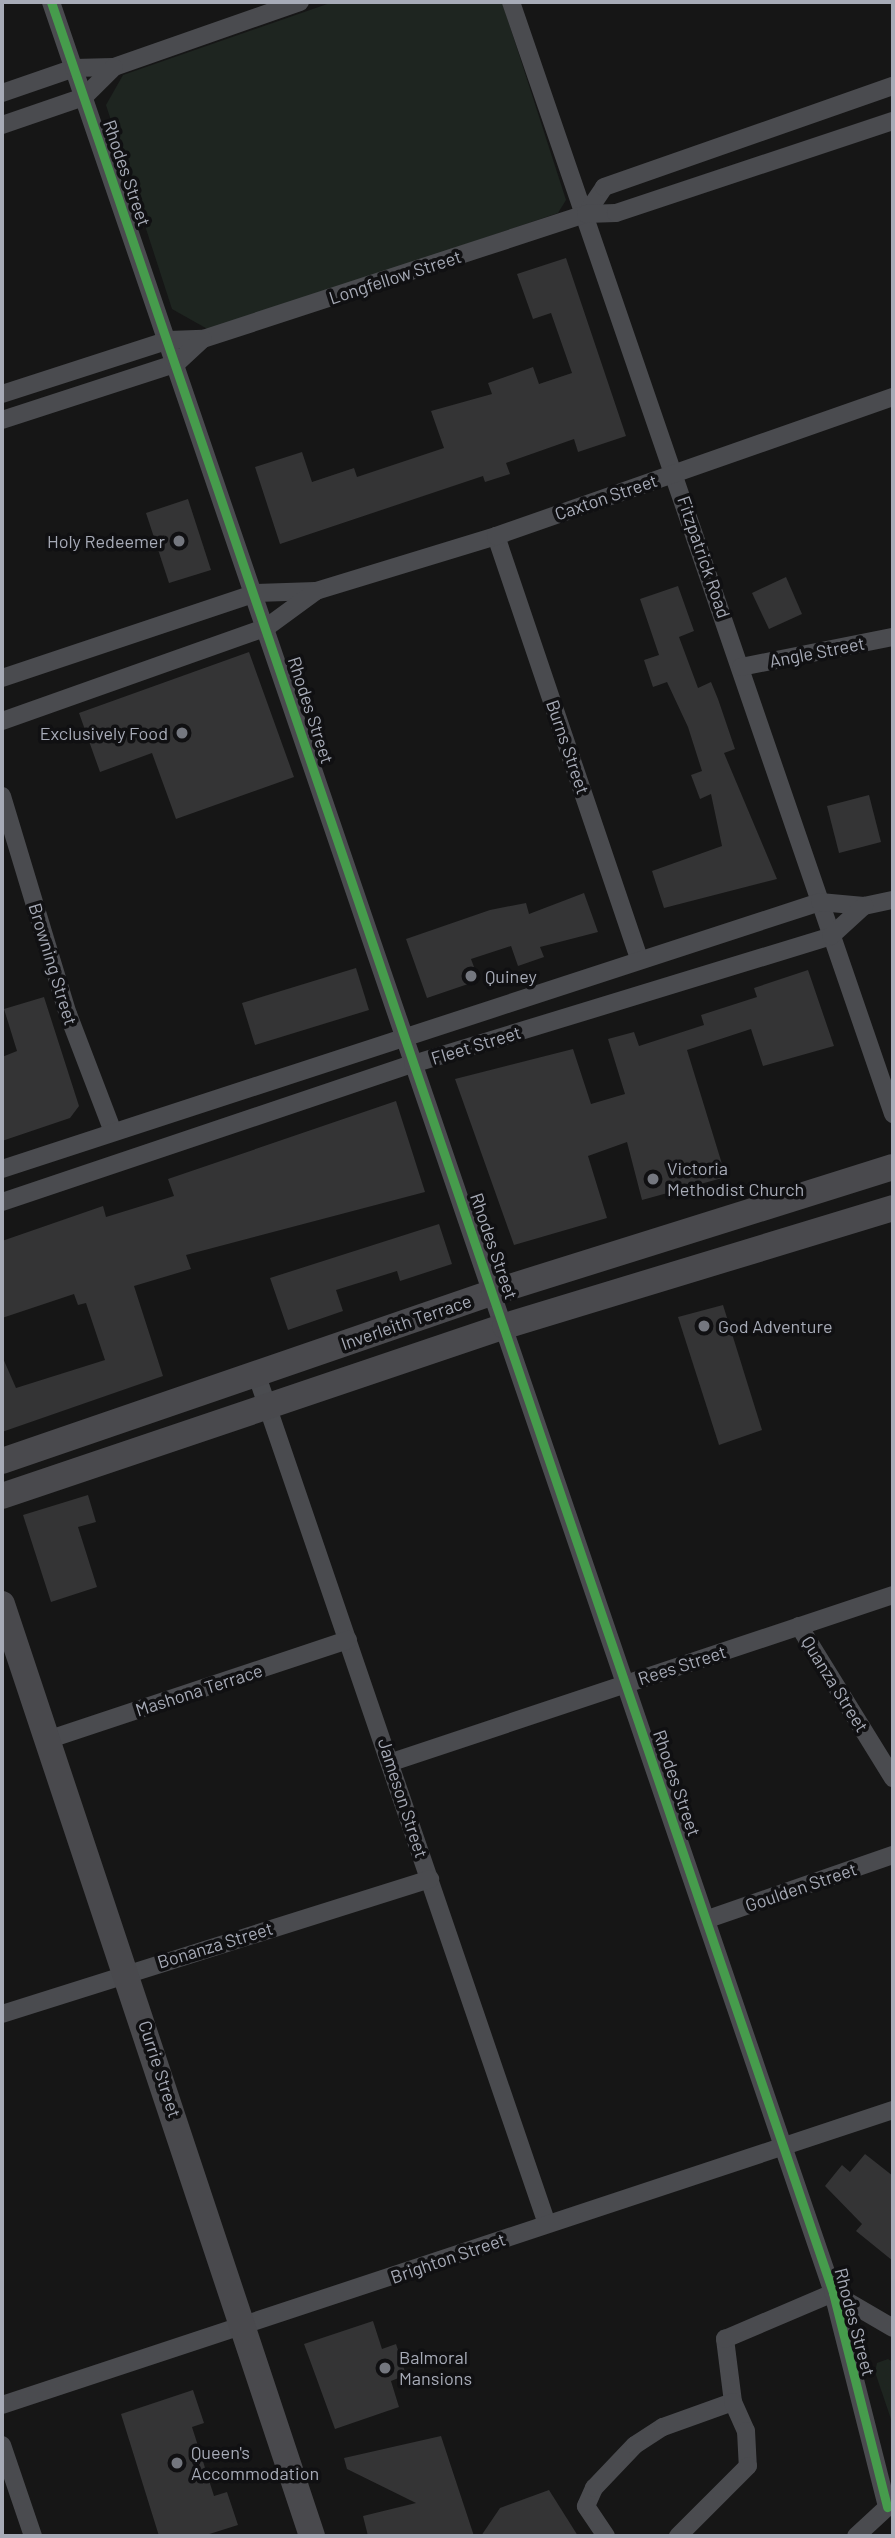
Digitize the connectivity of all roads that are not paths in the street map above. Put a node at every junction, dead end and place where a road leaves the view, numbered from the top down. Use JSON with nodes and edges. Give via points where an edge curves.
{"nodes":[{"id":1,"x":51,"y":2,"type":"edge"},
{"id":2,"x":300,"y":2,"type":"edge"},
{"id":3,"x":511,"y":2,"type":"edge"},
{"id":4,"x":114,"y":67,"type":"junction"},
{"id":5,"x":74,"y":68,"type":"junction"},
{"id":6,"x":893,"y":86,"type":"edge"},
{"id":7,"x":2,"y":93,"type":"edge"},
{"id":8,"x":83,"y":97,"type":"junction"},
{"id":9,"x":893,"y":121,"type":"edge"},
{"id":10,"x":2,"y":125,"type":"edge"},
{"id":11,"x":586,"y":214,"type":"junction"},
{"id":12,"x":203,"y":339,"type":"junction"},
{"id":13,"x":169,"y":340,"type":"junction"},
{"id":14,"x":177,"y":363,"type":"junction"},
{"id":15,"x":2,"y":394,"type":"edge"},
{"id":16,"x":893,"y":397,"type":"edge"},
{"id":17,"x":2,"y":421,"type":"edge"},
{"id":18,"x":675,"y":473,"type":"junction"},
{"id":19,"x":496,"y":536,"type":"junction"},
{"id":20,"x":316,"y":591,"type":"junction"},
{"id":21,"x":256,"y":593,"type":"junction"},
{"id":22,"x":267,"y":627,"type":"junction"},
{"id":23,"x":893,"y":637,"type":"edge"},
{"id":24,"x":741,"y":667,"type":"junction"},
{"id":25,"x":2,"y":678,"type":"edge"},
{"id":26,"x":2,"y":721,"type":"edge"},
{"id":27,"x":2,"y":796,"type":"edge"},
{"id":28,"x":893,"y":900,"type":"edge"},
{"id":29,"x":820,"y":902,"type":"junction"},
{"id":30,"x":864,"y":906,"type":"junction"},
{"id":31,"x":831,"y":936,"type":"junction"},
{"id":32,"x":639,"y":958,"type":"junction"},
{"id":33,"x":402,"y":1036,"type":"junction"},
{"id":34,"x":412,"y":1064,"type":"junction"},
{"id":35,"x":893,"y":1114,"type":"edge"},
{"id":36,"x":112,"y":1129,"type":"junction"},
{"id":37,"x":893,"y":1167,"type":"edge"},
{"id":38,"x":2,"y":1169,"type":"edge"},
{"id":39,"x":2,"y":1202,"type":"edge"},
{"id":40,"x":893,"y":1208,"type":"edge"},
{"id":41,"x":494,"y":1292,"type":"junction"},
{"id":42,"x":505,"y":1326,"type":"junction"},
{"id":43,"x":256,"y":1373,"type":"junction"},
{"id":44,"x":267,"y":1406,"type":"junction"},
{"id":45,"x":2,"y":1461,"type":"edge"},
{"id":46,"x":2,"y":1496,"type":"edge"},
{"id":47,"x":893,"y":1595,"type":"edge"},
{"id":48,"x":2,"y":1604,"type":"edge"},
{"id":49,"x":799,"y":1626,"type":"junction"},
{"id":50,"x":348,"y":1640,"type":"junction"},
{"id":51,"x":626,"y":1684,"type":"junction"},
{"id":52,"x":50,"y":1739,"type":"junction"},
{"id":53,"x":391,"y":1762,"type":"junction"},
{"id":54,"x":893,"y":1778,"type":"edge"},
{"id":55,"x":893,"y":1855,"type":"edge"},
{"id":56,"x":430,"y":1879,"type":"junction"},
{"id":57,"x":708,"y":1919,"type":"junction"},
{"id":58,"x":128,"y":1972,"type":"junction"},
{"id":59,"x":2,"y":2014,"type":"edge"},
{"id":60,"x":893,"y":2110,"type":"edge"},
{"id":61,"x":781,"y":2144,"type":"junction"},
{"id":62,"x":547,"y":2224,"type":"junction"},
{"id":63,"x":833,"y":2293,"type":"junction"},
{"id":64,"x":893,"y":2328,"type":"edge"},
{"id":65,"x":244,"y":2329,"type":"junction"},
{"id":66,"x":733,"y":2402,"type":"junction"},
{"id":67,"x":2,"y":2405,"type":"edge"},
{"id":68,"x":2,"y":2445,"type":"edge"},
{"id":69,"x":890,"y":2505,"type":"edge"},
{"id":70,"x":33,"y":2536,"type":"edge"},
{"id":71,"x":312,"y":2536,"type":"edge"},
{"id":72,"x":606,"y":2536,"type":"edge"},
{"id":73,"x":678,"y":2536,"type":"edge"},
{"id":74,"x":856,"y":2536,"type":"edge"}],
"edges":[{"from":1,"to":5,"type":"street","name":"Rhodes Street"},
{"from":2,"to":4,"type":"street"},
{"from":3,"to":11,"type":"street","name":"Fitzpatrick Road"},
{"from":4,"to":5,"type":"street"},
{"from":4,"to":8,"type":"street"},
{"from":5,"to":7,"type":"street"},
{"from":5,"to":8,"type":"street","name":"Rhodes Street"},
{"from":6,"to":11,"type":"street","via":[[604,187]]},
{"from":8,"to":10,"type":"street"},
{"from":8,"to":13,"type":"street","name":"Rhodes Street"},
{"from":9,"to":11,"type":"street","name":"Longfellow Street","via":[[616,213]]},
{"from":11,"to":12,"type":"street","name":"Longfellow Street"},
{"from":11,"to":18,"type":"street","name":"Fitzpatrick Road"},
{"from":12,"to":13,"type":"street","name":"Longfellow Street"},
{"from":12,"to":14,"type":"street","name":"Longfellow Street"},
{"from":13,"to":14,"type":"street","name":"Rhodes Street"},
{"from":13,"to":15,"type":"street","name":"Longfellow Street"},
{"from":14,"to":17,"type":"street","name":"Longfellow Street"},
{"from":14,"to":21,"type":"street","name":"Rhodes Street"},
{"from":16,"to":18,"type":"street","name":"Caxton Street"},
{"from":18,"to":19,"type":"street","name":"Caxton Street"},
{"from":18,"to":24,"type":"street","name":"Fitzpatrick Road"},
{"from":19,"to":20,"type":"street","name":"Caxton Street"},
{"from":19,"to":32,"type":"street","name":"Burns Street"},
{"from":20,"to":21,"type":"street","name":"Caxton Street"},
{"from":20,"to":22,"type":"street","name":"Caxton Street"},
{"from":21,"to":22,"type":"street","name":"Rhodes Street"},
{"from":21,"to":25,"type":"street","name":"Caxton Street"},
{"from":22,"to":26,"type":"street","name":"Caxton Street"},
{"from":22,"to":33,"type":"street","name":"Rhodes Street"},
{"from":23,"to":24,"type":"street","name":"Angle Street"},
{"from":24,"to":29,"type":"street","name":"Fitzpatrick Road"},
{"from":27,"to":36,"type":"street","name":"Browning Street","via":[[68,1014]]},
{"from":28,"to":30,"type":"street","name":"Fleet Street"},
{"from":29,"to":30,"type":"street","name":"Fleet Street"},
{"from":29,"to":31,"type":"street","name":"Fitzpatrick Road"},
{"from":29,"to":32,"type":"street","name":"Fleet Street"},
{"from":30,"to":31,"type":"street","name":"Fleet Street"},
{"from":31,"to":34,"type":"street","name":"Fleet Street"},
{"from":31,"to":35,"type":"street","name":"Fitzpatrick Road"},
{"from":32,"to":33,"type":"street","name":"Fleet Street"},
{"from":33,"to":34,"type":"street","name":"Rhodes Street"},
{"from":33,"to":36,"type":"street","name":"Fleet Street"},
{"from":34,"to":39,"type":"street","name":"Fleet Street"},
{"from":34,"to":41,"type":"street","name":"Rhodes Street"},
{"from":36,"to":38,"type":"street","name":"Fleet Street"},
{"from":37,"to":41,"type":"street","name":"Inverleith Terrace"},
{"from":40,"to":42,"type":"street","name":"Inverleith Terrace"},
{"from":41,"to":42,"type":"street","name":"Rhodes Street"},
{"from":41,"to":43,"type":"street","name":"Inverleith Terrace"},
{"from":42,"to":44,"type":"street","name":"Inverleith Terrace"},
{"from":42,"to":51,"type":"street","name":"Rhodes Street"},
{"from":43,"to":44,"type":"street","name":"Jameson Street"},
{"from":43,"to":45,"type":"street","name":"Inverleith Terrace"},
{"from":44,"to":46,"type":"street","name":"Inverleith Terrace"},
{"from":44,"to":50,"type":"street","name":"Jameson Street"},
{"from":47,"to":49,"type":"street","name":"Rees Street"},
{"from":48,"to":52,"type":"street","name":"Currie Street"},
{"from":49,"to":51,"type":"street","name":"Rees Street"},
{"from":49,"to":54,"type":"street","name":"Quanza Street"},
{"from":50,"to":52,"type":"street","name":"Mashona Terrace"},
{"from":50,"to":53,"type":"street","name":"Jameson Street"},
{"from":51,"to":53,"type":"street","name":"Rees Street"},
{"from":51,"to":57,"type":"street","name":"Rhodes Street"},
{"from":52,"to":58,"type":"street","name":"Currie Street"},
{"from":53,"to":56,"type":"street","name":"Jameson Street"},
{"from":55,"to":57,"type":"street","name":"Goulden Street"},
{"from":56,"to":58,"type":"street","name":"Bonanza Street"},
{"from":56,"to":62,"type":"street","name":"Jameson Street"},
{"from":57,"to":61,"type":"street","name":"Rhodes Street"},
{"from":58,"to":59,"type":"street","name":"Bonanza Street"},
{"from":58,"to":65,"type":"street","name":"Currie Street"},
{"from":60,"to":61,"type":"street","name":"Brighton Street"},
{"from":61,"to":62,"type":"street","name":"Brighton Street"},
{"from":61,"to":63,"type":"street","name":"Rhodes Street"},
{"from":62,"to":65,"type":"street","name":"Brighton Street"},
{"from":63,"to":64,"type":"street"},
{"from":63,"to":66,"type":"street","via":[[725,2339]]},
{"from":63,"to":69,"type":"street","name":"Rhodes Street"},
{"from":65,"to":67,"type":"street","name":"Brighton Street"},
{"from":65,"to":71,"type":"street","name":"Currie Street"},
{"from":66,"to":72,"type":"street","via":[[663,2427],[635,2445],[594,2488],[586,2506]]},
{"from":66,"to":73,"type":"street","via":[[746,2431],[748,2466]]},
{"from":68,"to":70,"type":"street"},
{"from":69,"to":74,"type":"street"}]}
